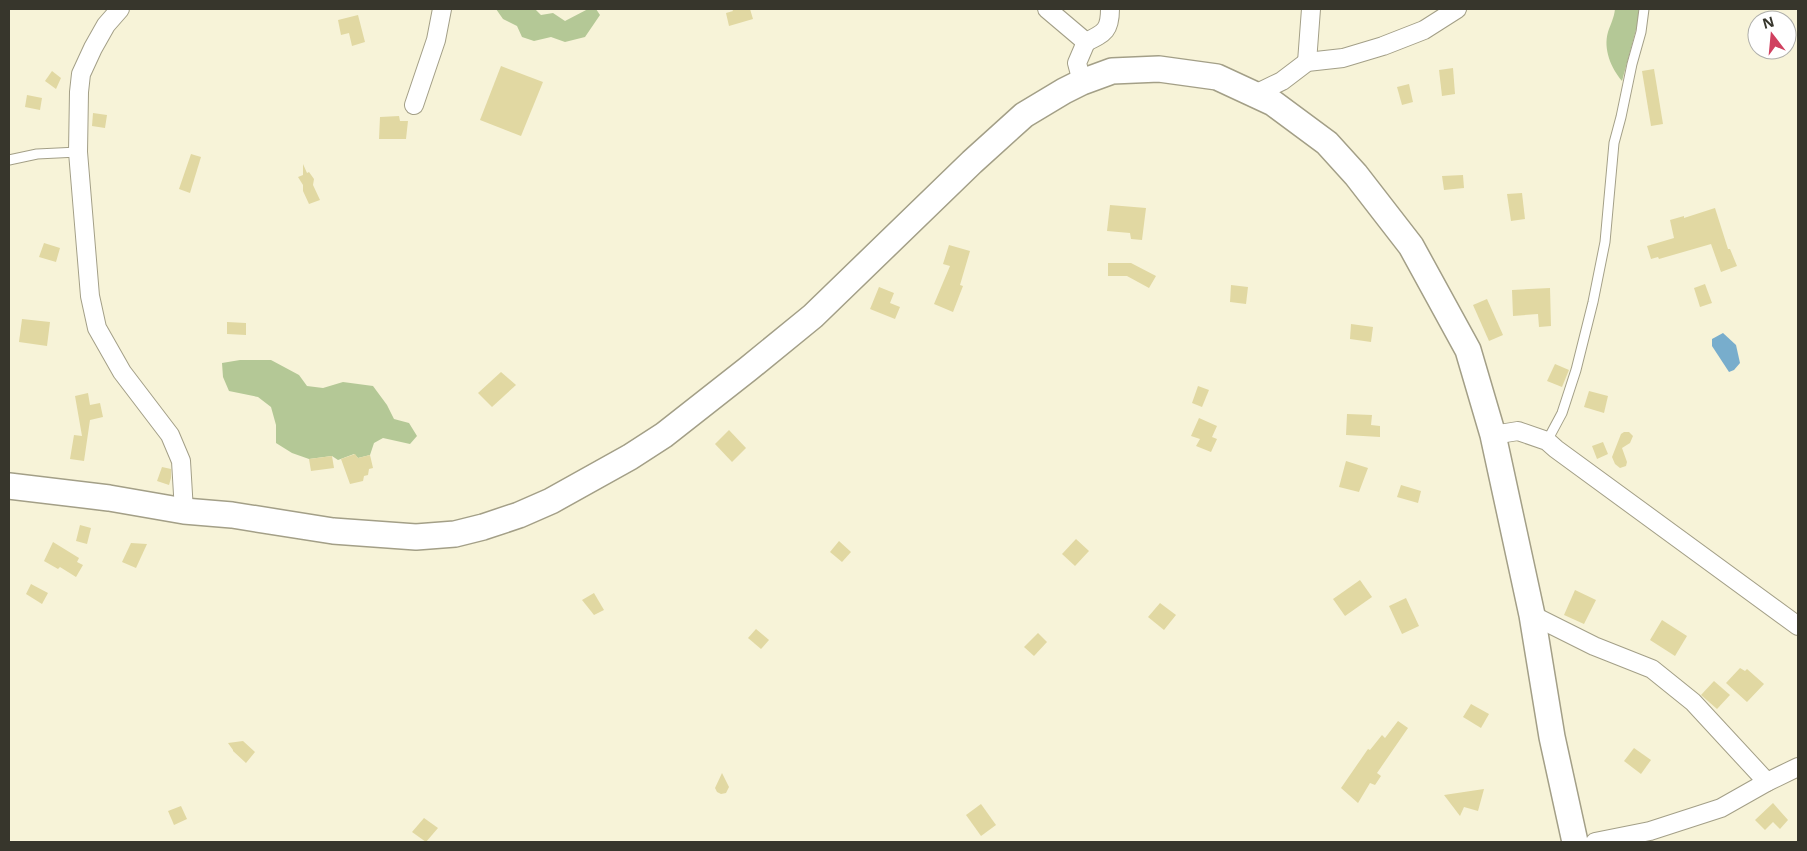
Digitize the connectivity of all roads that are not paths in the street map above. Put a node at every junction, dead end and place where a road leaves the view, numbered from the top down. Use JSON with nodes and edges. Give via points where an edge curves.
{"nodes":[{"id":1,"x":120,"y":9,"type":"edge"},
{"id":2,"x":442,"y":9,"type":"edge"},
{"id":3,"x":1047,"y":9,"type":"edge"},
{"id":4,"x":1110,"y":9,"type":"edge"},
{"id":5,"x":1311,"y":9,"type":"edge"},
{"id":6,"x":1457,"y":9,"type":"edge"},
{"id":7,"x":1644,"y":9,"type":"edge"},
{"id":8,"x":1086,"y":42,"type":"junction"},
{"id":9,"x":1307,"y":62,"type":"junction"},
{"id":10,"x":1082,"y":82,"type":"junction"},
{"id":11,"x":1255,"y":94,"type":"junction"},
{"id":12,"x":414,"y":105,"type":"dead end"},
{"id":13,"x":78,"y":152,"type":"junction"},
{"id":14,"x":9,"y":160,"type":"edge"},
{"id":15,"x":1493,"y":435,"type":"junction"},
{"id":16,"x":1547,"y":441,"type":"junction"},
{"id":17,"x":9,"y":486,"type":"edge"},
{"id":18,"x":184,"y":511,"type":"junction"},
{"id":19,"x":1532,"y":615,"type":"junction"},
{"id":20,"x":1798,"y":626,"type":"edge"},
{"id":21,"x":1798,"y":767,"type":"edge"},
{"id":22,"x":1767,"y":782,"type":"junction"},
{"id":23,"x":1575,"y":842,"type":"edge"},
{"id":24,"x":1595,"y":842,"type":"edge"}],
"edges":[{"from":1,"to":13,"type":"street","via":[[106,26],[81,74]]},
{"from":2,"to":12,"type":"street","via":[[436,40]]},
{"from":3,"to":8,"type":"street"},
{"from":4,"to":8,"type":"street","via":[[1110,22],[1102,34]]},
{"from":5,"to":9,"type":"street"},
{"from":6,"to":9,"type":"street","via":[[1424,30],[1383,46],[1343,58]]},
{"from":7,"to":16,"type":"lane","via":[[1614,142],[1605,242],[1593,302],[1562,413]]},
{"from":8,"to":10,"type":"street","via":[[1077,63]]},
{"from":9,"to":11,"type":"street","via":[[1282,81]]},
{"from":10,"to":11,"type":"main road","via":[[1112,71],[1159,69],[1217,78]]},
{"from":10,"to":18,"type":"main road","via":[[1024,115],[813,316],[748,369],[657,439],[551,502],[483,527],[455,534],[416,536],[333,530]]},
{"from":11,"to":15,"type":"main road","via":[[1327,143],[1411,246],[1468,350]]},
{"from":13,"to":14,"type":"lane","via":[[37,154]]},
{"from":13,"to":18,"type":"street","via":[[90,296],[97,328],[122,372],[170,435],[181,461]]},
{"from":15,"to":16,"type":"street","via":[[1518,431]]},
{"from":15,"to":19,"type":"main road"},
{"from":16,"to":20,"type":"street"},
{"from":17,"to":18,"type":"main road"},
{"from":19,"to":22,"type":"street","via":[[1594,646],[1652,669],[1693,702]]},
{"from":19,"to":23,"type":"main road","via":[[1552,737]]},
{"from":21,"to":22,"type":"street"},
{"from":22,"to":24,"type":"street","via":[[1721,808],[1650,831]]}]}
